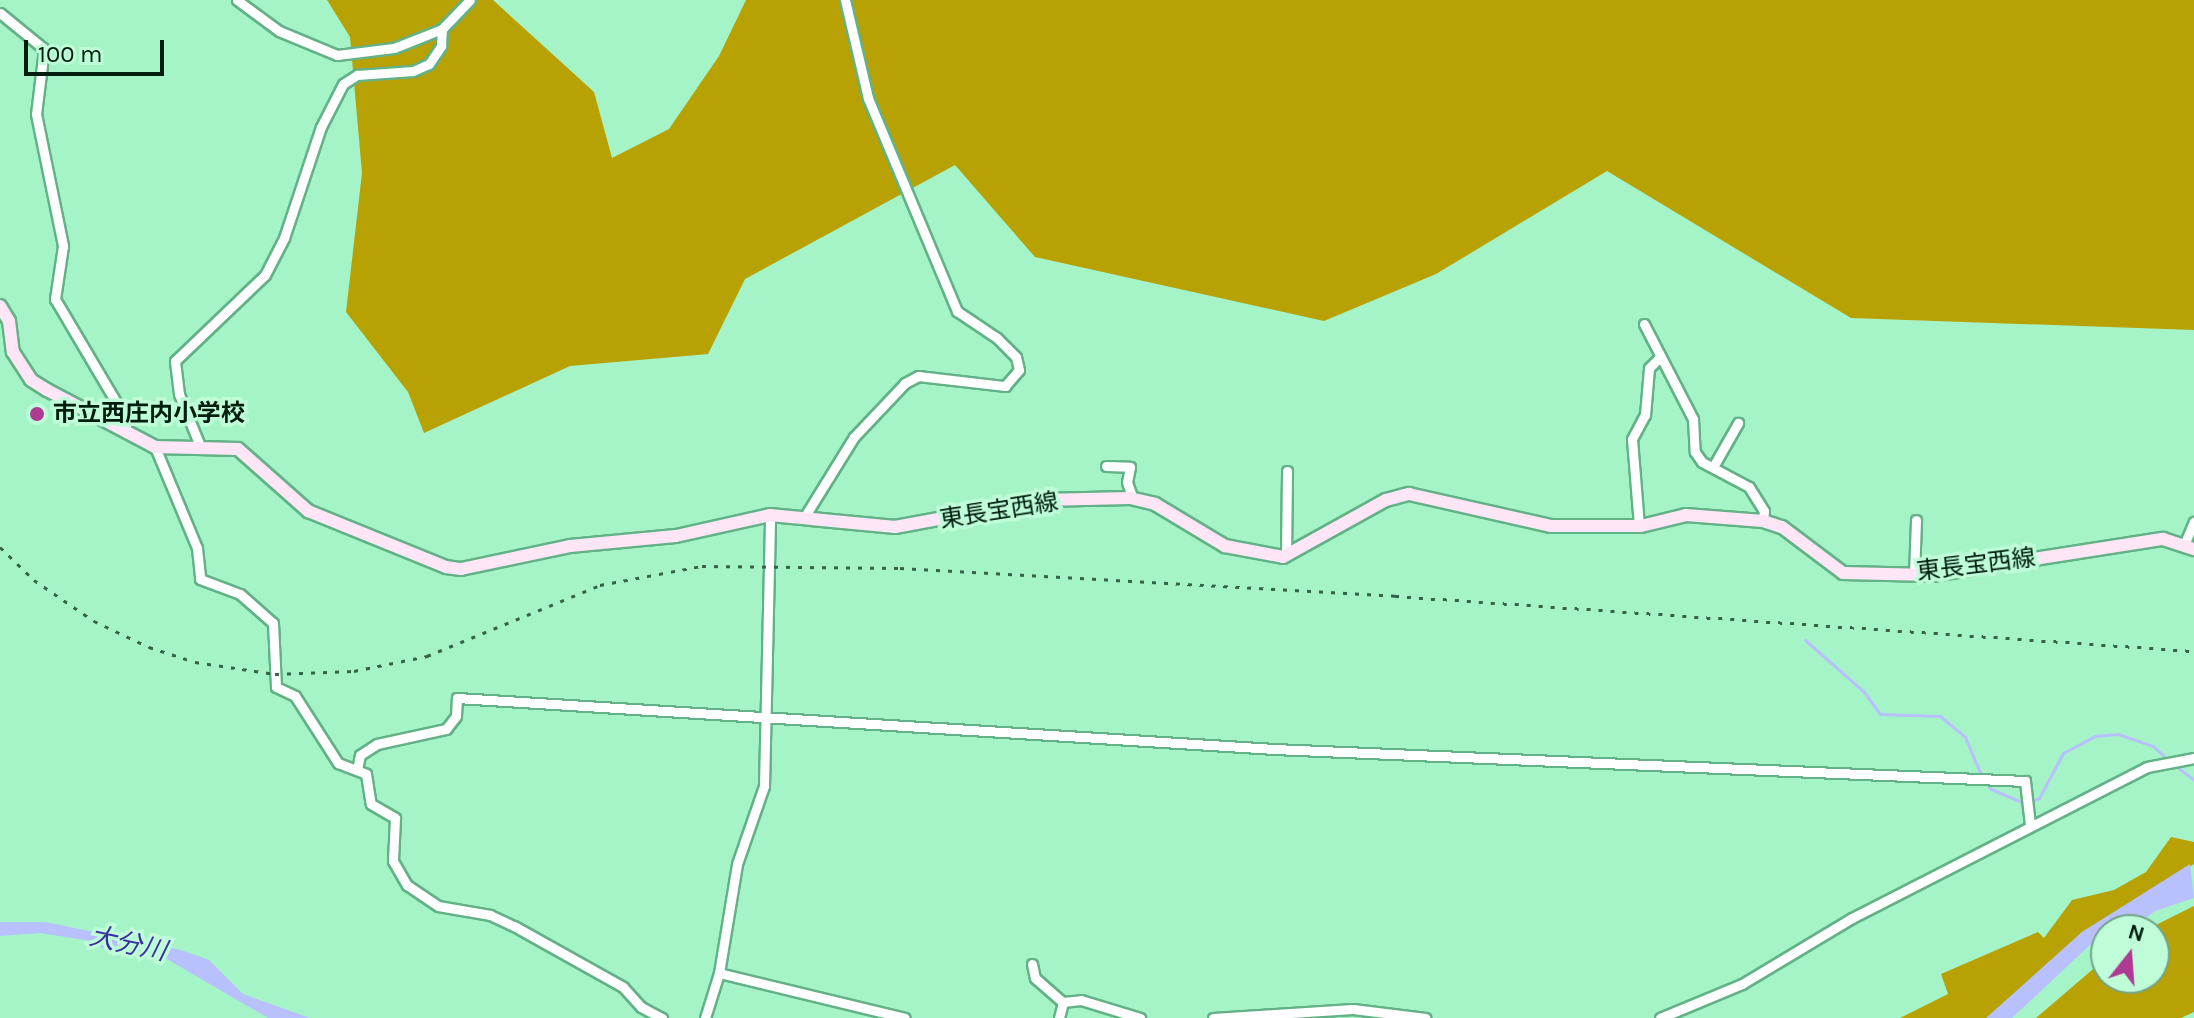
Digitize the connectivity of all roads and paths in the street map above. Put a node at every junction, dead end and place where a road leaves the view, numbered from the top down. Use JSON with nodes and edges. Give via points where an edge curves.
{"nodes":[{"id":1,"x":237,"y":0,"type":"edge"},
{"id":2,"x":470,"y":0,"type":"edge"},
{"id":3,"x":845,"y":0,"type":"edge"},
{"id":4,"x":0,"y":13,"type":"edge"},
{"id":5,"x":442,"y":29,"type":"junction"},
{"id":6,"x":0,"y":306,"type":"edge"},
{"id":7,"x":1644,"y":324,"type":"dead end"},
{"id":8,"x":1659,"y":358,"type":"junction"},
{"id":9,"x":1738,"y":423,"type":"dead end"},
{"id":10,"x":126,"y":433,"type":"junction"},
{"id":11,"x":200,"y":446,"type":"junction"},
{"id":12,"x":155,"y":447,"type":"junction"},
{"id":13,"x":1106,"y":466,"type":"dead end"},
{"id":14,"x":1713,"y":467,"type":"junction"},
{"id":15,"x":1287,"y":471,"type":"dead end"},
{"id":16,"x":1133,"y":499,"type":"junction"},
{"id":17,"x":770,"y":515,"type":"junction"},
{"id":18,"x":805,"y":516,"type":"junction"},
{"id":19,"x":1916,"y":520,"type":"dead end"},
{"id":20,"x":1763,"y":521,"type":"junction"},
{"id":21,"x":2194,"y":522,"type":"edge"},
{"id":22,"x":1639,"y":526,"type":"junction"},
{"id":23,"x":2189,"y":547,"type":"edge"},
{"id":24,"x":1286,"y":556,"type":"junction"},
{"id":25,"x":1914,"y":575,"type":"junction"},
{"id":26,"x":763,"y":718,"type":"junction"},
{"id":27,"x":2194,"y":758,"type":"edge"},
{"id":28,"x":357,"y":770,"type":"junction"},
{"id":29,"x":2030,"y":825,"type":"junction"},
{"id":30,"x":1032,"y":964,"type":"dead end"},
{"id":31,"x":719,"y":973,"type":"junction"},
{"id":32,"x":1063,"y":1002,"type":"junction"},
{"id":33,"x":662,"y":1018,"type":"edge"},
{"id":34,"x":705,"y":1018,"type":"edge"},
{"id":35,"x":905,"y":1018,"type":"edge"},
{"id":36,"x":1059,"y":1018,"type":"edge"},
{"id":37,"x":1140,"y":1018,"type":"edge"},
{"id":38,"x":1213,"y":1018,"type":"edge"},
{"id":39,"x":1425,"y":1018,"type":"edge"},
{"id":40,"x":1660,"y":1018,"type":"edge"}],
"edges":[{"from":1,"to":5,"type":"street","via":[[279,31],[337,55],[394,48]]},
{"from":2,"to":5,"type":"street"},
{"from":3,"to":18,"type":"street","via":[[868,98],[957,311],[997,338],[1016,357],[1019,370],[1005,386],[918,376],[905,383],[854,437]]},
{"from":4,"to":10,"type":"street","via":[[44,49],[36,114],[63,246],[55,299],[126,419]]},
{"from":5,"to":11,"type":"street","via":[[441,46],[429,64],[413,71],[357,75],[343,84],[321,127],[284,238],[265,275],[175,361],[179,394]]},
{"from":6,"to":10,"type":"main road","name":"東長宝西線","via":[[9,321],[13,352],[31,380]]},
{"from":7,"to":8,"type":"street"},
{"from":8,"to":14,"type":"street","via":[[1693,419],[1695,452]]},
{"from":8,"to":22,"type":"street","via":[[1649,368],[1645,415],[1632,439]]},
{"from":9,"to":14,"type":"street"},
{"from":10,"to":12,"type":"main road","name":"東長宝西線"},
{"from":11,"to":12,"type":"main road","name":"東長宝西線"},
{"from":11,"to":17,"type":"main road","name":"東長宝西線","via":[[238,449],[308,511],[461,569],[570,546],[676,536]]},
{"from":12,"to":28,"type":"street","via":[[197,548],[200,579],[240,594],[273,623],[276,687],[295,696],[338,763]]},
{"from":13,"to":16,"type":"street","via":[[1130,467],[1127,482]]},
{"from":14,"to":20,"type":"street","via":[[1749,487],[1764,511]]},
{"from":15,"to":24,"type":"street"},
{"from":16,"to":18,"type":"main road","name":"東長宝西線","via":[[1041,500],[895,527],[863,528]]},
{"from":16,"to":24,"type":"main road","name":"東長宝西線","via":[[1155,504],[1225,546],[1260,556]]},
{"from":17,"to":18,"type":"main road","name":"東長宝西線"},
{"from":17,"to":26,"type":"street"},
{"from":19,"to":25,"type":"street"},
{"from":20,"to":22,"type":"main road","name":"東長宝西線","via":[[1686,515]]},
{"from":20,"to":25,"type":"main road","name":"東長宝西線","via":[[1782,527],[1834,570]]},
{"from":21,"to":23,"type":"street"},
{"from":22,"to":24,"type":"main road","name":"東長宝西線","via":[[1528,524],[1409,494],[1386,500]]},
{"from":23,"to":25,"type":"main road","name":"東長宝西線","via":[[2142,541]]},
{"from":26,"to":28,"type":"street","via":[[457,698],[453,723],[377,744],[360,755]]},
{"from":26,"to":29,"type":"street","via":[[1697,770],[2025,781]]},
{"from":26,"to":31,"type":"street","via":[[764,786],[737,864]]},
{"from":27,"to":29,"type":"street","via":[[2147,767]]},
{"from":28,"to":33,"type":"street","via":[[368,780],[371,804],[395,818],[393,861],[421,899],[500,919],[623,987],[641,1007]]},
{"from":29,"to":40,"type":"street","via":[[1775,959],[1742,984]]},
{"from":30,"to":32,"type":"street","via":[[1035,978]]},
{"from":31,"to":34,"type":"street"},
{"from":31,"to":35,"type":"street"},
{"from":32,"to":36,"type":"street"},
{"from":32,"to":37,"type":"street","via":[[1081,1000]]},
{"from":38,"to":39,"type":"street","via":[[1353,1009]]}]}
